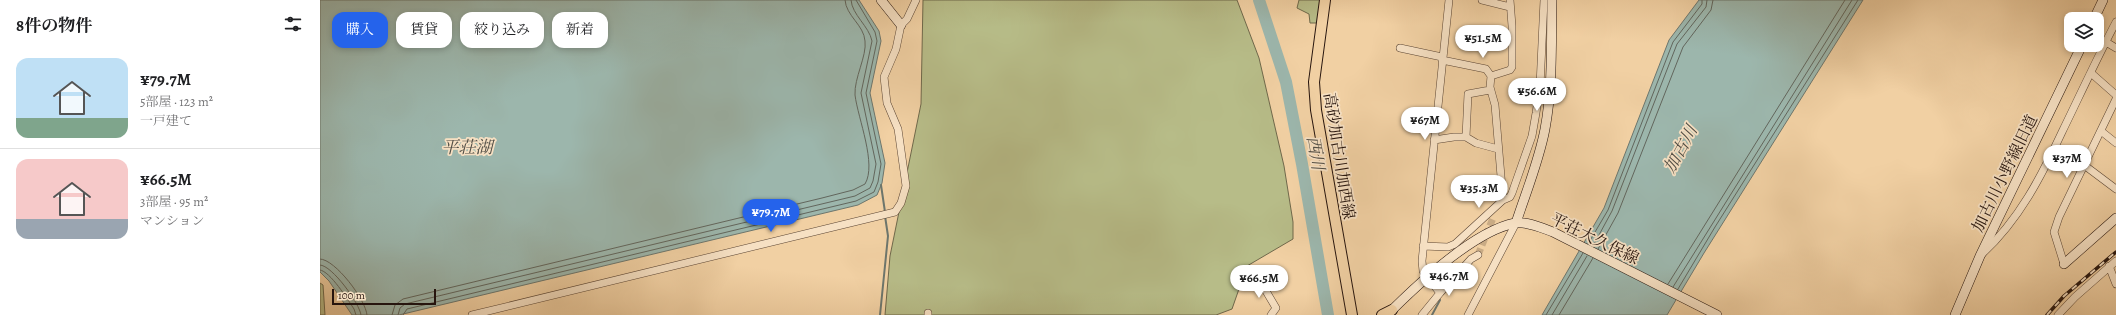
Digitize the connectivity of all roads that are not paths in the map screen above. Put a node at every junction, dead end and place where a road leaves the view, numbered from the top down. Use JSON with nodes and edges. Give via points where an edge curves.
{"nodes":[{"id":1,"x":881,"y":0,"type":"edge"},
{"id":2,"x":916,"y":0,"type":"edge"},
{"id":3,"x":1325,"y":0,"type":"edge"},
{"id":4,"x":1449,"y":0,"type":"edge"},
{"id":5,"x":1482,"y":0,"type":"edge"},
{"id":6,"x":1544,"y":0,"type":"edge"},
{"id":7,"x":1552,"y":0,"type":"edge"},
{"id":8,"x":2103,"y":0,"type":"edge"},
{"id":9,"x":1510,"y":4,"type":"edge"},
{"id":10,"x":2097,"y":12,"type":"edge"},
{"id":11,"x":2116,"y":22,"type":"edge"},
{"id":12,"x":901,"y":25,"type":"junction"},
{"id":13,"x":2106,"y":42,"type":"junction"},
{"id":14,"x":1400,"y":48,"type":"dead end"},
{"id":15,"x":2116,"y":48,"type":"edge"},
{"id":16,"x":2079,"y":52,"type":"edge"},
{"id":17,"x":1442,"y":58,"type":"junction"},
{"id":18,"x":2091,"y":73,"type":"junction"},
{"id":19,"x":1491,"y":76,"type":"junction"},
{"id":20,"x":1490,"y":90,"type":"junction"},
{"id":21,"x":2116,"y":95,"type":"edge"},
{"id":22,"x":2116,"y":99,"type":"edge"},
{"id":23,"x":2100,"y":131,"type":"junction"},
{"id":24,"x":1466,"y":137,"type":"junction"},
{"id":25,"x":1434,"y":140,"type":"junction"},
{"id":26,"x":2116,"y":143,"type":"edge"},
{"id":27,"x":1498,"y":149,"type":"junction"},
{"id":28,"x":2084,"y":165,"type":"junction"},
{"id":29,"x":2116,"y":189,"type":"edge"},
{"id":30,"x":1500,"y":203,"type":"junction"},
{"id":31,"x":1493,"y":218,"type":"tunnel mouth"},
{"id":32,"x":2116,"y":218,"type":"edge"},
{"id":33,"x":1518,"y":223,"type":"junction"},
{"id":34,"x":1423,"y":246,"type":"junction"},
{"id":35,"x":1478,"y":255,"type":"tunnel mouth"},
{"id":36,"x":1980,"y":256,"type":"junction"},
{"id":37,"x":2116,"y":261,"type":"edge"},
{"id":38,"x":2064,"y":264,"type":"joint"},
{"id":39,"x":2109,"y":266,"type":"junction"},
{"id":40,"x":1428,"y":276,"type":"junction"},
{"id":41,"x":1265,"y":284,"type":"dead end"},
{"id":42,"x":2116,"y":284,"type":"edge"},
{"id":43,"x":1440,"y":293,"type":"junction"},
{"id":44,"x":1389,"y":312,"type":"edge"},
{"id":45,"x":1353,"y":314,"type":"edge"},
{"id":46,"x":472,"y":315,"type":"edge"},
{"id":47,"x":1271,"y":315,"type":"edge"},
{"id":48,"x":1382,"y":315,"type":"edge"},
{"id":49,"x":1422,"y":315,"type":"edge"},
{"id":50,"x":1468,"y":315,"type":"edge"},
{"id":51,"x":1717,"y":315,"type":"edge"},
{"id":52,"x":1955,"y":315,"type":"edge"},
{"id":53,"x":2058,"y":315,"type":"edge"}],
"edges":[{"from":1,"to":12,"type":"street"},
{"from":2,"to":12,"type":"street","via":[[907,19]]},
{"from":3,"to":45,"type":"main road","name":"高砂加古川加西線","via":[[1314,82],[1316,110]]},
{"from":4,"to":17,"type":"street"},
{"from":5,"to":9,"type":"street"},
{"from":6,"to":30,"type":"street","via":[[1540,86],[1532,136],[1512,193]]},
{"from":7,"to":33,"type":"street","via":[[1551,63],[1545,130]]},
{"from":8,"to":10,"type":"street"},
{"from":9,"to":19,"type":"street","via":[[1512,67]]},
{"from":11,"to":13,"type":"street"},
{"from":12,"to":46,"type":"street","via":[[896,49],[884,77],[887,103],[898,129],[906,186],[896,212]]},
{"from":13,"to":15,"type":"street"},
{"from":13,"to":18,"type":"street"},
{"from":14,"to":17,"type":"street"},
{"from":16,"to":36,"type":"street","name":"加古川小野線旧道"},
{"from":17,"to":19,"type":"street","via":[[1486,69]]},
{"from":17,"to":25,"type":"street"},
{"from":18,"to":21,"type":"street"},
{"from":18,"to":36,"type":"street","via":[[2035,188],[1999,238]]},
{"from":19,"to":20,"type":"street"},
{"from":20,"to":24,"type":"street","via":[[1468,94]]},
{"from":20,"to":27,"type":"street","via":[[1495,105]]},
{"from":22,"to":23,"type":"street"},
{"from":23,"to":26,"type":"street"},
{"from":23,"to":28,"type":"street"},
{"from":24,"to":25,"type":"street"},
{"from":24,"to":27,"type":"street","via":[[1476,144]]},
{"from":25,"to":34,"type":"street"},
{"from":27,"to":30,"type":"street"},
{"from":28,"to":29,"type":"street"},
{"from":28,"to":38,"type":"street","via":[[2054,232]]},
{"from":30,"to":31,"type":"street"},
{"from":30,"to":34,"type":"street","via":[[1455,244],[1448,247]]},
{"from":32,"to":38,"type":"street"},
{"from":33,"to":40,"type":"street","via":[[1483,236]]},
{"from":33,"to":50,"type":"street"},
{"from":33,"to":51,"type":"street","name":"平荘大久保線","via":[[1554,232]]},
{"from":34,"to":40,"type":"street","via":[[1422,266]]},
{"from":35,"to":43,"type":"street","via":[[1470,259]]},
{"from":36,"to":52,"type":"street","name":"加古川小野線旧道"},
{"from":37,"to":39,"type":"street"},
{"from":39,"to":42,"type":"street"},
{"from":39,"to":53,"type":"street"},
{"from":40,"to":43,"type":"street"},
{"from":40,"to":44,"type":"street"},
{"from":41,"to":47,"type":"street","via":[[1266,291],[1276,308]]},
{"from":43,"to":49,"type":"street"},
{"from":44,"to":48,"type":"main road"}]}
